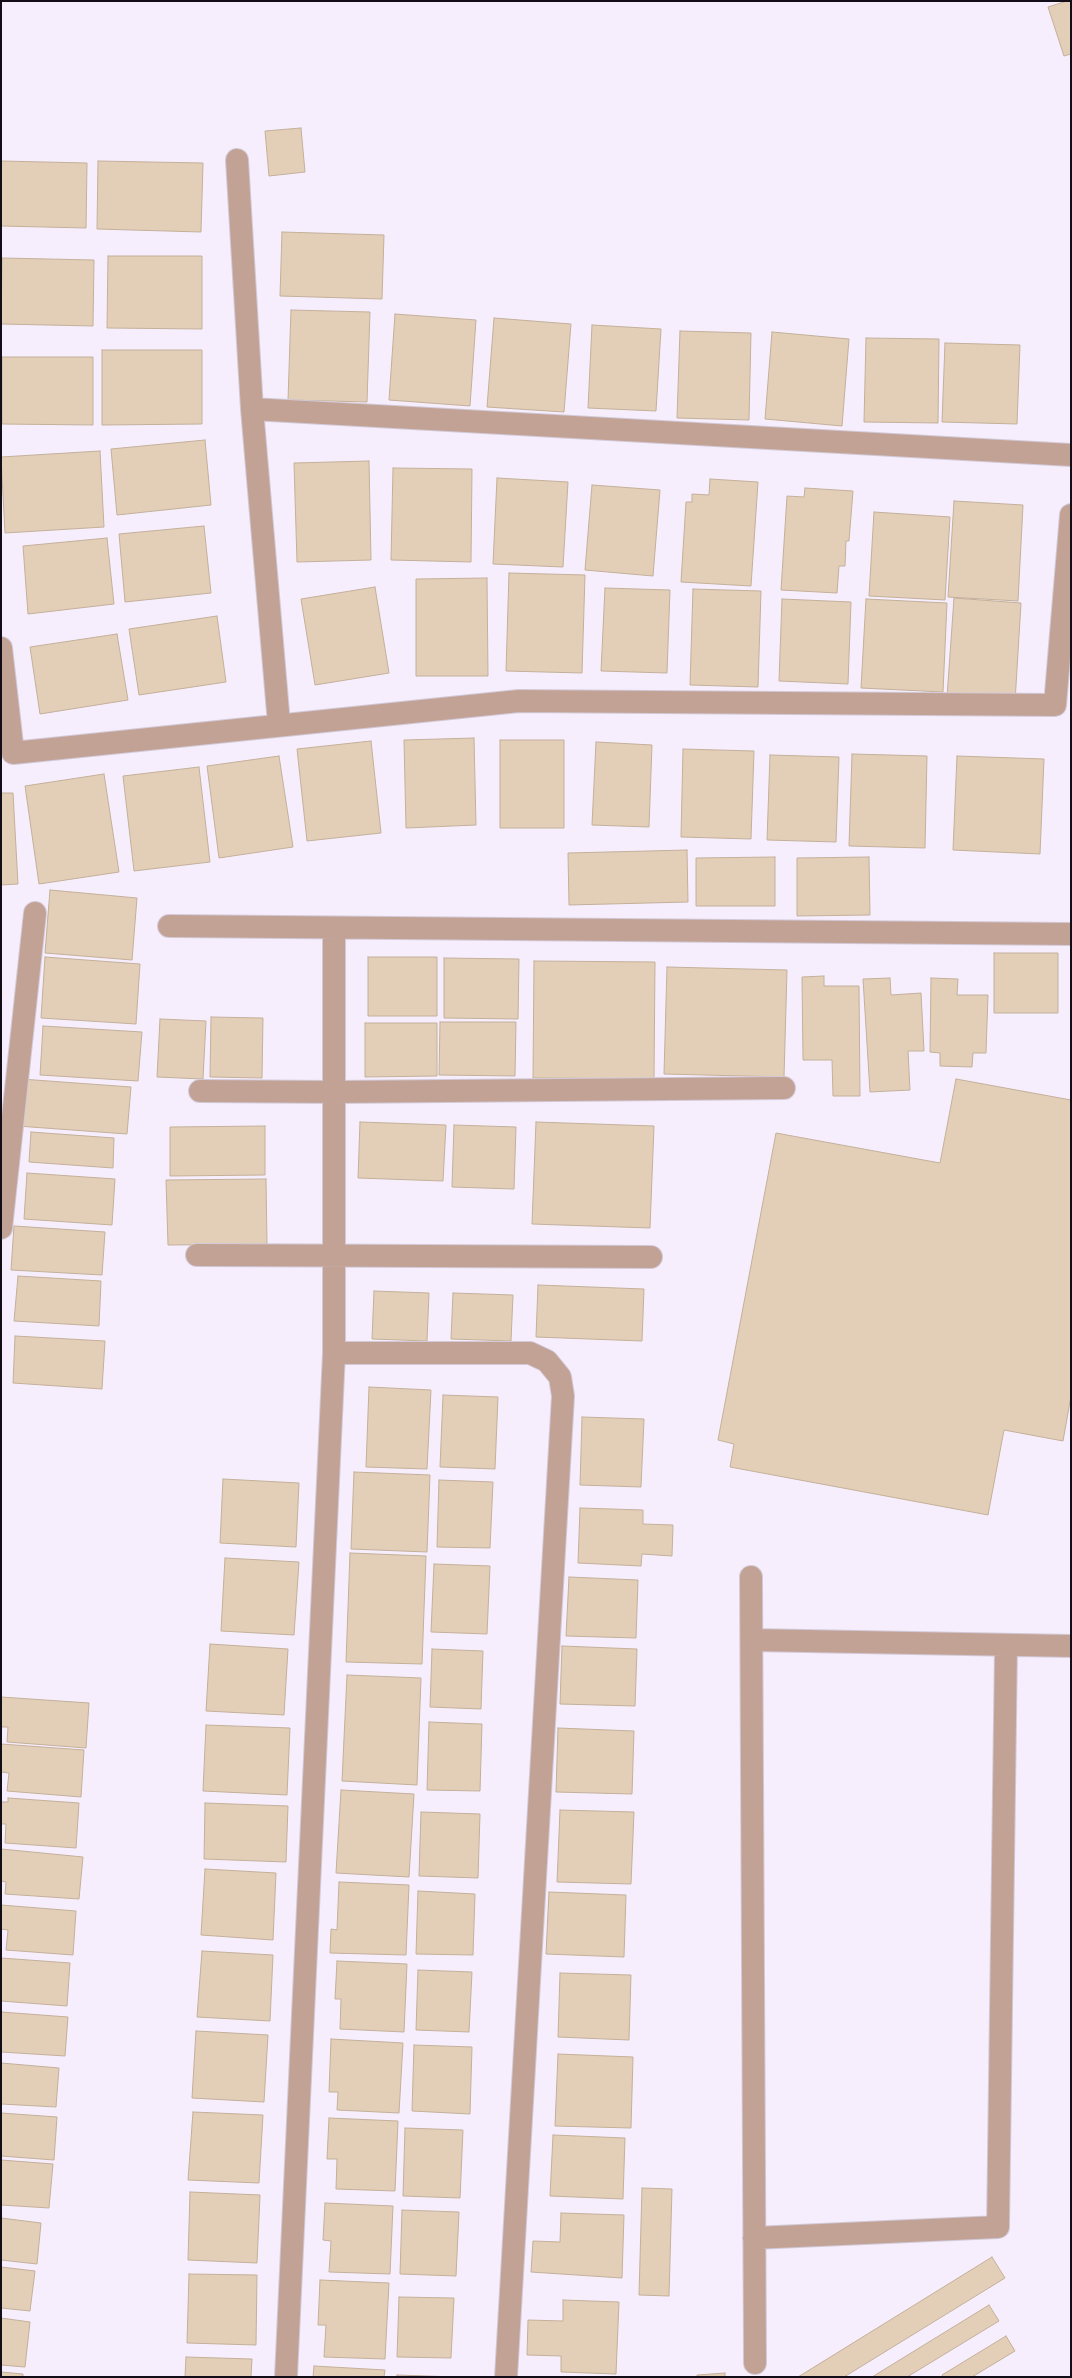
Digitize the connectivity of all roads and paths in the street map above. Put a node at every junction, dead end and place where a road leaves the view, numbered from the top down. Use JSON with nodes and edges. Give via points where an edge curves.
{"nodes":[{"id":1,"x":237,"y":160,"type":"dead end"},
{"id":2,"x":252,"y":409,"type":"junction"},
{"id":3,"x":1071,"y":455,"type":"edge"},
{"id":4,"x":1071,"y":515,"type":"edge"},
{"id":5,"x":1,"y":648,"type":"edge"},
{"id":6,"x":279,"y":724,"type":"junction"},
{"id":7,"x":7,"y":754,"type":"edge"},
{"id":8,"x":35,"y":913,"type":"dead end"},
{"id":9,"x":169,"y":926,"type":"dead end"},
{"id":10,"x":334,"y":928,"type":"junction"},
{"id":11,"x":1071,"y":934,"type":"edge"},
{"id":12,"x":784,"y":1088,"type":"dead end"},
{"id":13,"x":200,"y":1091,"type":"dead end"},
{"id":14,"x":334,"y":1092,"type":"junction"},
{"id":15,"x":1,"y":1228,"type":"edge"},
{"id":16,"x":197,"y":1255,"type":"dead end"},
{"id":17,"x":334,"y":1256,"type":"junction"},
{"id":18,"x":651,"y":1258,"type":"dead end"},
{"id":19,"x":334,"y":1353,"type":"junction"},
{"id":20,"x":751,"y":1577,"type":"dead end"},
{"id":21,"x":752,"y":1640,"type":"junction"},
{"id":22,"x":1006,"y":1645,"type":"junction"},
{"id":23,"x":1071,"y":1646,"type":"edge"},
{"id":24,"x":754,"y":2238,"type":"junction"},
{"id":25,"x":755,"y":2363,"type":"dead end"},
{"id":26,"x":286,"y":2377,"type":"edge"},
{"id":27,"x":506,"y":2377,"type":"edge"}],
"edges":[{"from":1,"to":2,"type":"street"},
{"from":2,"to":3,"type":"street"},
{"from":2,"to":6,"type":"street"},
{"from":4,"to":6,"type":"street","via":[[1054,705],[519,701]]},
{"from":5,"to":7,"type":"street"},
{"from":6,"to":7,"type":"street"},
{"from":8,"to":15,"type":"street"},
{"from":9,"to":10,"type":"street"},
{"from":10,"to":11,"type":"street"},
{"from":10,"to":14,"type":"street"},
{"from":12,"to":14,"type":"street"},
{"from":13,"to":14,"type":"street"},
{"from":14,"to":17,"type":"street"},
{"from":16,"to":17,"type":"street"},
{"from":17,"to":18,"type":"street"},
{"from":17,"to":19,"type":"street"},
{"from":19,"to":26,"type":"street"},
{"from":19,"to":27,"type":"street","via":[[530,1353],[547,1361],[560,1377],[562,1404]]},
{"from":20,"to":21,"type":"street"},
{"from":21,"to":22,"type":"street"},
{"from":21,"to":24,"type":"street"},
{"from":22,"to":23,"type":"street"},
{"from":22,"to":24,"type":"street","via":[[998,2227]]},
{"from":24,"to":25,"type":"street"}]}
